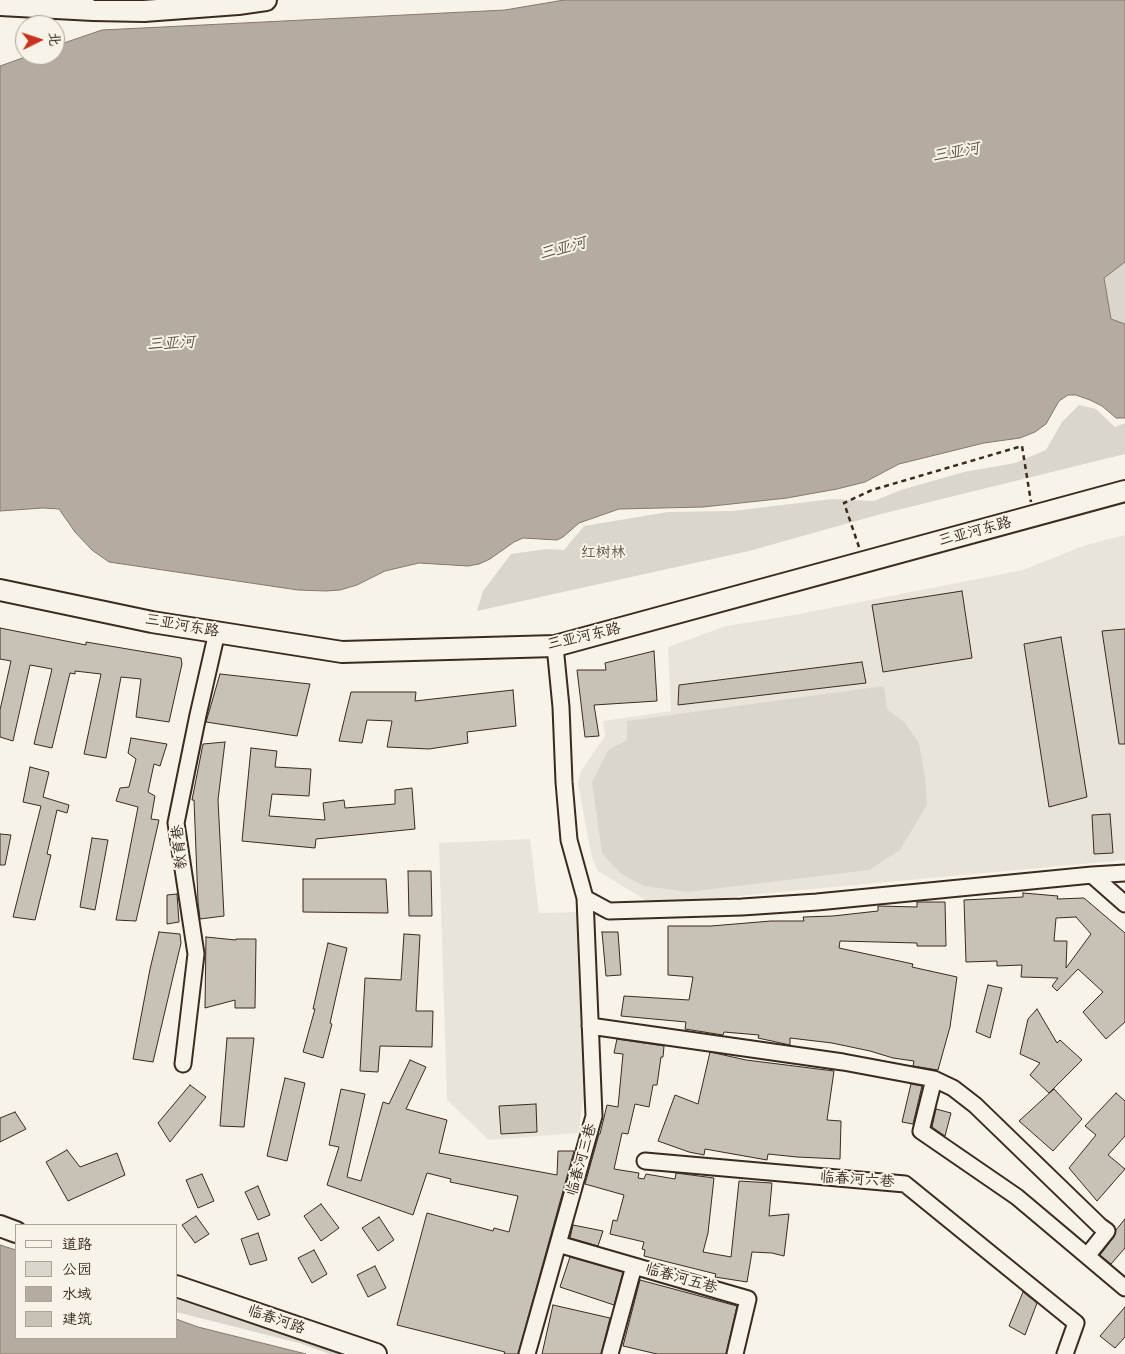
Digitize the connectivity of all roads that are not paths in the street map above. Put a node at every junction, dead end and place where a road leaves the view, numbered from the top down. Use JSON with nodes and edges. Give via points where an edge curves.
{"nodes":[{"id":1,"x":129,"y":0,"type":"edge"},
{"id":2,"x":194,"y":0,"type":"edge"},
{"id":3,"x":266,"y":0,"type":"edge"},
{"id":4,"x":0,"y":6,"type":"edge"},
{"id":5,"x":1125,"y":491,"type":"edge"},
{"id":6,"x":0,"y":590,"type":"edge"},
{"id":7,"x":217,"y":632,"type":"junction"},
{"id":8,"x":555,"y":646,"type":"junction"},
{"id":9,"x":1125,"y":873,"type":"edge"},
{"id":10,"x":1092,"y":874,"type":"junction"},
{"id":11,"x":585,"y":898,"type":"junction"},
{"id":12,"x":1125,"y":904,"type":"edge"},
{"id":13,"x":590,"y":1026,"type":"junction"},
{"id":14,"x":183,"y":1064,"type":"dead end"},
{"id":15,"x":934,"y":1079,"type":"junction"},
{"id":16,"x":645,"y":1161,"type":"dead end"},
{"id":17,"x":0,"y":1226,"type":"edge"},
{"id":18,"x":15,"y":1232,"type":"edge"},
{"id":19,"x":558,"y":1244,"type":"junction"},
{"id":20,"x":1087,"y":1256,"type":"junction"},
{"id":21,"x":634,"y":1266,"type":"junction"},
{"id":22,"x":178,"y":1287,"type":"edge"},
{"id":23,"x":1125,"y":1288,"type":"edge"},
{"id":24,"x":376,"y":1354,"type":"edge"},
{"id":25,"x":527,"y":1354,"type":"edge"},
{"id":26,"x":610,"y":1354,"type":"edge"},
{"id":27,"x":735,"y":1354,"type":"edge"},
{"id":28,"x":1065,"y":1354,"type":"edge"}],
"edges":[{"from":1,"to":2,"type":"street"},
{"from":3,"to":4,"type":"street","via":[[144,11]]},
{"from":5,"to":8,"type":"street","name":"三亚河东路"},
{"from":6,"to":7,"type":"street","name":"三亚河东路","via":[[152,622]]},
{"from":7,"to":8,"type":"street","name":"三亚河东路","via":[[342,652]]},
{"from":7,"to":14,"type":"street","name":"教育巷","via":[[176,823],[196,954]]},
{"from":8,"to":11,"type":"street","name":"临春河三巷","via":[[569,840]]},
{"from":9,"to":10,"type":"street"},
{"from":10,"to":11,"type":"street","via":[[742,907],[608,911]]},
{"from":10,"to":12,"type":"street"},
{"from":11,"to":13,"type":"street","name":"临春河三巷"},
{"from":13,"to":15,"type":"street","via":[[843,1062]]},
{"from":13,"to":19,"type":"street","name":"临春河三巷","via":[[594,1116]]},
{"from":15,"to":20,"type":"street","via":[[921,1131],[1017,1197]]},
{"from":15,"to":20,"type":"street","via":[[953,1088],[974,1105],[1106,1231]]},
{"from":16,"to":28,"type":"street","name":"临春河六巷","via":[[905,1184],[1076,1323]]},
{"from":17,"to":18,"type":"street"},
{"from":19,"to":21,"type":"street","name":"临春河五巷"},
{"from":19,"to":25,"type":"street","name":"临春河三巷"},
{"from":20,"to":23,"type":"street"},
{"from":21,"to":26,"type":"street"},
{"from":21,"to":27,"type":"street","name":"临春河五巷","via":[[748,1299]]},
{"from":22,"to":24,"type":"street","name":"临春河路"}]}
